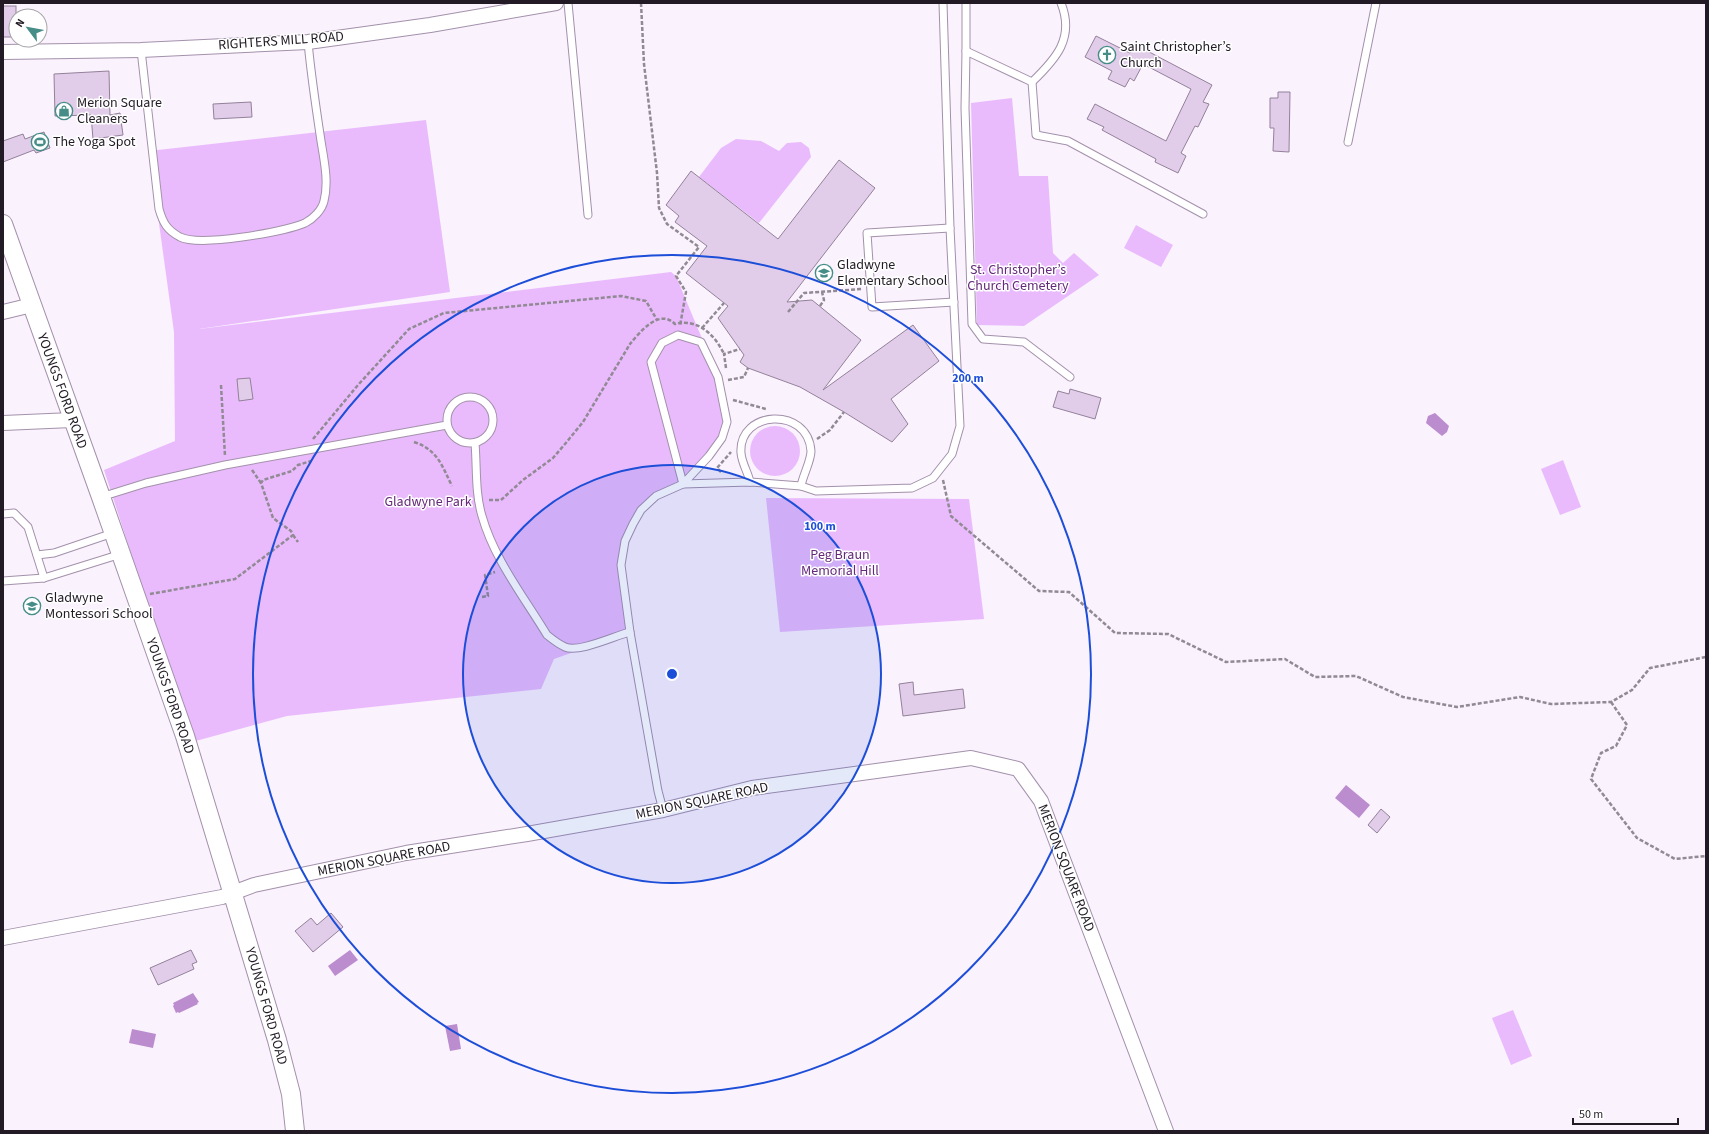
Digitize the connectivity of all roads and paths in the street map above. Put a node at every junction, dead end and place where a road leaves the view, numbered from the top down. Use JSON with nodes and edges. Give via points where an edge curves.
{"nodes":[{"id":1,"x":568,"y":3,"type":"edge"},
{"id":2,"x":641,"y":3,"type":"edge"},
{"id":3,"x":943,"y":3,"type":"edge"},
{"id":4,"x":966,"y":3,"type":"edge"},
{"id":5,"x":1061,"y":3,"type":"edge"},
{"id":6,"x":1376,"y":3,"type":"edge"},
{"id":7,"x":548,"y":4,"type":"edge"},
{"id":8,"x":308,"y":42,"type":"junction"},
{"id":9,"x":141,"y":50,"type":"junction"},
{"id":10,"x":966,"y":50,"type":"junction"},
{"id":11,"x":3,"y":52,"type":"edge"},
{"id":12,"x":1032,"y":82,"type":"junction"},
{"id":13,"x":1348,"y":142,"type":"dead end"},
{"id":14,"x":1203,"y":214,"type":"dead end"},
{"id":15,"x":588,"y":215,"type":"dead end"},
{"id":16,"x":3,"y":224,"type":"edge"},
{"id":17,"x":950,"y":228,"type":"junction"},
{"id":18,"x":871,"y":289,"type":"junction"},
{"id":19,"x":822,"y":292,"type":"junction"},
{"id":20,"x":954,"y":302,"type":"junction"},
{"id":21,"x":724,"y":303,"type":"dead end"},
{"id":22,"x":32,"y":305,"type":"junction"},
{"id":23,"x":820,"y":306,"type":"dead end"},
{"id":24,"x":3,"y":312,"type":"edge"},
{"id":25,"x":788,"y":312,"type":"dead end"},
{"id":26,"x":657,"y":320,"type":"junction"},
{"id":27,"x":681,"y":322,"type":"junction"},
{"id":28,"x":702,"y":328,"type":"junction"},
{"id":29,"x":678,"y":335,"type":"junction"},
{"id":30,"x":740,"y":349,"type":"dead end"},
{"id":31,"x":724,"y":354,"type":"junction"},
{"id":32,"x":748,"y":368,"type":"dead end"},
{"id":33,"x":1070,"y":377,"type":"dead end"},
{"id":34,"x":728,"y":380,"type":"junction"},
{"id":35,"x":221,"y":385,"type":"dead end"},
{"id":36,"x":730,"y":387,"type":"dead end"},
{"id":37,"x":731,"y":393,"type":"dead end"},
{"id":38,"x":733,"y":399,"type":"junction"},
{"id":39,"x":735,"y":406,"type":"dead end"},
{"id":40,"x":844,"y":412,"type":"dead end"},
{"id":41,"x":760,"y":413,"type":"dead end"},
{"id":42,"x":72,"y":420,"type":"junction"},
{"id":43,"x":3,"y":422,"type":"edge"},
{"id":44,"x":447,"y":425,"type":"junction"},
{"id":45,"x":816,"y":435,"type":"dead end"},
{"id":46,"x":816,"y":439,"type":"junction"},
{"id":47,"x":411,"y":442,"type":"dead end"},
{"id":48,"x":475,"y":443,"type":"junction"},
{"id":49,"x":817,"y":444,"type":"dead end"},
{"id":50,"x":733,"y":445,"type":"dead end"},
{"id":51,"x":303,"y":451,"type":"junction"},
{"id":52,"x":731,"y":451,"type":"junction"},
{"id":53,"x":734,"y":458,"type":"dead end"},
{"id":54,"x":315,"y":460,"type":"dead end"},
{"id":55,"x":248,"y":461,"type":"junction"},
{"id":56,"x":225,"y":464,"type":"junction"},
{"id":57,"x":298,"y":465,"type":"junction"},
{"id":58,"x":941,"y":468,"type":"junction"},
{"id":59,"x":728,"y":473,"type":"dead end"},
{"id":60,"x":750,"y":482,"type":"junction"},
{"id":61,"x":261,"y":483,"type":"junction"},
{"id":62,"x":682,"y":484,"type":"junction"},
{"id":63,"x":452,"y":486,"type":"dead end"},
{"id":64,"x":801,"y":486,"type":"junction"},
{"id":65,"x":101,"y":497,"type":"junction"},
{"id":66,"x":478,"y":499,"type":"junction"},
{"id":67,"x":3,"y":514,"type":"edge"},
{"id":68,"x":113,"y":533,"type":"junction"},
{"id":69,"x":293,"y":535,"type":"junction"},
{"id":70,"x":298,"y":542,"type":"dead end"},
{"id":71,"x":120,"y":554,"type":"junction"},
{"id":72,"x":37,"y":555,"type":"junction"},
{"id":73,"x":485,"y":575,"type":"dead end"},
{"id":74,"x":44,"y":578,"type":"junction"},
{"id":75,"x":3,"y":581,"type":"edge"},
{"id":76,"x":136,"y":597,"type":"junction"},
{"id":77,"x":482,"y":597,"type":"dead end"},
{"id":78,"x":630,"y":632,"type":"junction"},
{"id":79,"x":1706,"y":657,"type":"edge"},
{"id":80,"x":1611,"y":702,"type":"junction"},
{"id":81,"x":663,"y":810,"type":"junction"},
{"id":82,"x":1706,"y":856,"type":"edge"},
{"id":83,"x":233,"y":893,"type":"junction"},
{"id":84,"x":3,"y":938,"type":"edge"},
{"id":85,"x":295,"y":1131,"type":"edge"},
{"id":86,"x":1166,"y":1131,"type":"edge"}],
"edges":[{"from":1,"to":15,"type":"lane"},
{"from":2,"to":27,"type":"path","via":[[644,64],[660,208],[667,224],[699,246],[676,276],[686,292]]},
{"from":3,"to":17,"type":"lane"},
{"from":4,"to":10,"type":"lane"},
{"from":5,"to":12,"type":"lane","via":[[1066,24],[1061,47],[1052,62]]},
{"from":6,"to":13,"type":"lane"},
{"from":7,"to":8,"type":"street","name":"RIGHTERS MILL ROAD","via":[[430,25]]},
{"from":8,"to":9,"type":"street","name":"RIGHTERS MILL ROAD"},
{"from":8,"to":9,"type":"lane","via":[[326,175],[324,202],[315,216],[306,222],[283,229],[252,235],[197,240],[181,237],[172,231],[164,223],[159,209]]},
{"from":9,"to":11,"type":"street","name":"RIGHTERS MILL ROAD"},
{"from":10,"to":12,"type":"lane"},
{"from":10,"to":33,"type":"lane","via":[[965,108],[972,324],[983,339],[1024,342]]},
{"from":12,"to":14,"type":"lane","via":[[1036,135],[1068,141]]},
{"from":16,"to":22,"type":"street","name":"YOUNGS FORD ROAD"},
{"from":17,"to":18,"type":"lane","via":[[867,233]]},
{"from":17,"to":20,"type":"lane"},
{"from":18,"to":19,"type":"path"},
{"from":18,"to":20,"type":"lane","via":[[872,307]]},
{"from":19,"to":23,"type":"path","via":[[824,300]]},
{"from":19,"to":25,"type":"path","via":[[804,293]]},
{"from":20,"to":58,"type":"lane","via":[[960,426],[952,454]]},
{"from":21,"to":28,"type":"path"},
{"from":22,"to":24,"type":"street"},
{"from":22,"to":42,"type":"street","name":"YOUNGS FORD ROAD"},
{"from":26,"to":27,"type":"path","via":[[665,318],[675,324]]},
{"from":26,"to":51,"type":"path","via":[[646,301],[621,296],[444,313],[409,329]]},
{"from":26,"to":66,"type":"path","via":[[638,334],[630,344],[583,422],[553,458],[501,500]]},
{"from":27,"to":28,"type":"path","via":[[693,323]]},
{"from":27,"to":29,"type":"path"},
{"from":28,"to":31,"type":"path","via":[[711,334]]},
{"from":29,"to":62,"type":"lane","via":[[662,343],[651,362]]},
{"from":29,"to":62,"type":"lane","via":[[701,342],[718,376],[727,422],[722,438],[709,456]]},
{"from":30,"to":31,"type":"path"},
{"from":31,"to":34,"type":"path"},
{"from":32,"to":34,"type":"path","via":[[744,377]]},
{"from":34,"to":36,"type":"path"},
{"from":35,"to":56,"type":"path"},
{"from":37,"to":38,"type":"path"},
{"from":38,"to":39,"type":"path"},
{"from":38,"to":41,"type":"path","via":[[767,408]]},
{"from":40,"to":46,"type":"path","via":[[824,436]]},
{"from":42,"to":43,"type":"street"},
{"from":42,"to":65,"type":"street","name":"YOUNGS FORD ROAD"},
{"from":44,"to":48,"type":"lane","via":[[454,438],[460,442]]},
{"from":44,"to":48,"type":"lane","via":[[451,406],[461,398],[474,397],[485,403],[492,413],[492,426],[486,437]]},
{"from":44,"to":51,"type":"lane"},
{"from":45,"to":46,"type":"path"},
{"from":46,"to":49,"type":"path"},
{"from":47,"to":63,"type":"path","via":[[433,452]]},
{"from":48,"to":66,"type":"lane"},
{"from":50,"to":52,"type":"path"},
{"from":51,"to":55,"type":"lane"},
{"from":51,"to":57,"type":"path"},
{"from":52,"to":53,"type":"path"},
{"from":52,"to":59,"type":"path","via":[[717,468]]},
{"from":54,"to":57,"type":"path"},
{"from":55,"to":56,"type":"lane"},
{"from":55,"to":61,"type":"path"},
{"from":56,"to":65,"type":"lane"},
{"from":57,"to":61,"type":"path","via":[[292,471],[263,480]]},
{"from":58,"to":64,"type":"lane","via":[[933,478],[912,488],[816,491]]},
{"from":58,"to":80,"type":"path","via":[[951,516],[1039,591],[1069,592],[1115,633],[1168,634],[1226,662],[1285,659],[1315,677],[1356,676],[1403,697],[1457,707],[1520,697],[1551,704]]},
{"from":60,"to":62,"type":"lane"},
{"from":60,"to":64,"type":"lane"},
{"from":60,"to":64,"type":"lane","via":[[743,464],[743,440],[749,430],[759,423],[770,418],[782,418],[793,422],[808,440],[811,451]]},
{"from":61,"to":69,"type":"path","via":[[273,518]]},
{"from":62,"to":78,"type":"lane","via":[[656,496],[646,505],[625,541],[621,564]]},
{"from":65,"to":68,"type":"street","name":"YOUNGS FORD ROAD"},
{"from":66,"to":78,"type":"lane","via":[[488,535],[496,551],[547,634],[556,642],[566,648],[576,649]]},
{"from":67,"to":72,"type":"lane","via":[[14,513],[28,527]]},
{"from":68,"to":71,"type":"street","name":"YOUNGS FORD ROAD"},
{"from":68,"to":72,"type":"lane"},
{"from":69,"to":70,"type":"path"},
{"from":69,"to":76,"type":"path","via":[[235,579]]},
{"from":71,"to":74,"type":"lane"},
{"from":71,"to":76,"type":"street","name":"YOUNGS FORD ROAD"},
{"from":72,"to":74,"type":"lane"},
{"from":73,"to":77,"type":"path","via":[[488,596]]},
{"from":74,"to":75,"type":"lane"},
{"from":76,"to":83,"type":"street","name":"YOUNGS FORD ROAD","via":[[185,736]]},
{"from":78,"to":81,"type":"lane"},
{"from":79,"to":80,"type":"path","via":[[1650,668],[1632,690]]},
{"from":80,"to":82,"type":"path","via":[[1627,725],[1616,746],[1601,753],[1591,779],[1637,838],[1676,859]]},
{"from":81,"to":83,"type":"street","name":"MERION SQUARE ROAD","via":[[406,852],[254,885]]},
{"from":81,"to":86,"type":"street","name":"MERION SQUARE ROAD","via":[[752,788],[970,758],[1018,769],[1041,801]]},
{"from":83,"to":84,"type":"street","name":"MERION SQUARE ROAD"},
{"from":83,"to":85,"type":"street","name":"YOUNGS FORD ROAD","via":[[289,1086]]}]}
